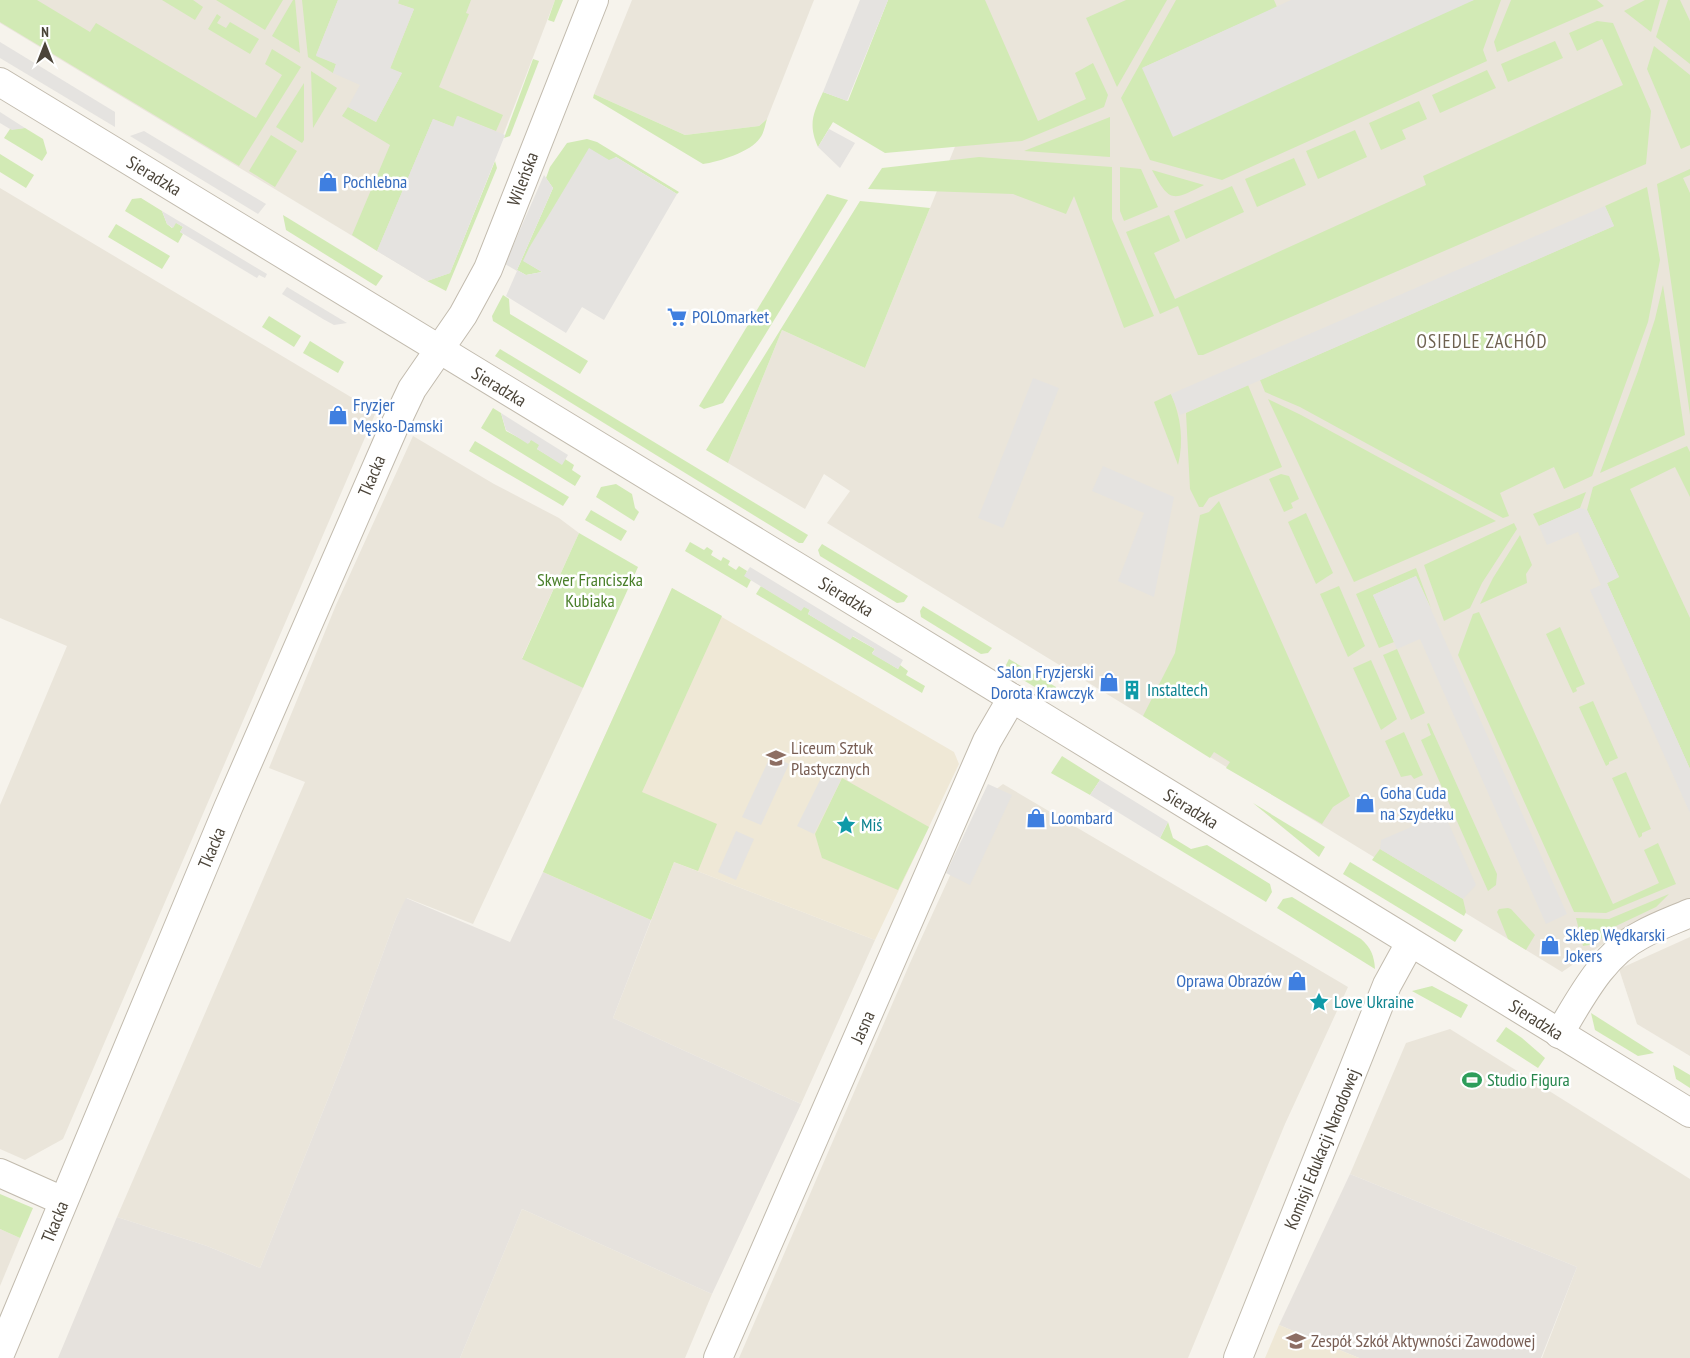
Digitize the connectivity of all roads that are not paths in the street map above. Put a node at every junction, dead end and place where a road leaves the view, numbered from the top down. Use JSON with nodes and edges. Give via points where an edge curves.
{"nodes":[{"id":1,"x":594,"y":0,"type":"edge"},
{"id":2,"x":0,"y":82,"type":"edge"},
{"id":3,"x":440,"y":350,"type":"junction"},
{"id":4,"x":1012,"y":698,"type":"junction"},
{"id":5,"x":1690,"y":913,"type":"edge"},
{"id":6,"x":1410,"y":943,"type":"junction"},
{"id":7,"x":1559,"y":1034,"type":"junction"},
{"id":8,"x":1690,"y":1113,"type":"edge"},
{"id":9,"x":0,"y":1173,"type":"edge"},
{"id":10,"x":63,"y":1202,"type":"junction"},
{"id":11,"x":0,"y":1354,"type":"edge"},
{"id":12,"x":718,"y":1358,"type":"edge"},
{"id":13,"x":1238,"y":1358,"type":"edge"}],
"edges":[{"from":1,"to":3,"type":"street","name":"Wileńska","via":[[488,269]]},
{"from":2,"to":3,"type":"street","name":"Sieradzka"},
{"from":3,"to":4,"type":"street","name":"Sieradzka"},
{"from":3,"to":10,"type":"street","name":"Tkacka","via":[[412,389],[394,427],[228,808]]},
{"from":4,"to":6,"type":"street","name":"Sieradzka"},
{"from":4,"to":12,"type":"street","name":"Jasna","via":[[987,741]]},
{"from":5,"to":7,"type":"street","via":[[1640,935],[1616,951],[1590,982]]},
{"from":6,"to":7,"type":"street","name":"Sieradzka"},
{"from":6,"to":13,"type":"street","name":"Komisji Edukacji Narodowej","via":[[1387,985]]},
{"from":7,"to":8,"type":"street","name":"Sieradzka"},
{"from":9,"to":10,"type":"street"},
{"from":10,"to":11,"type":"street","name":"Tkacka"}]}
